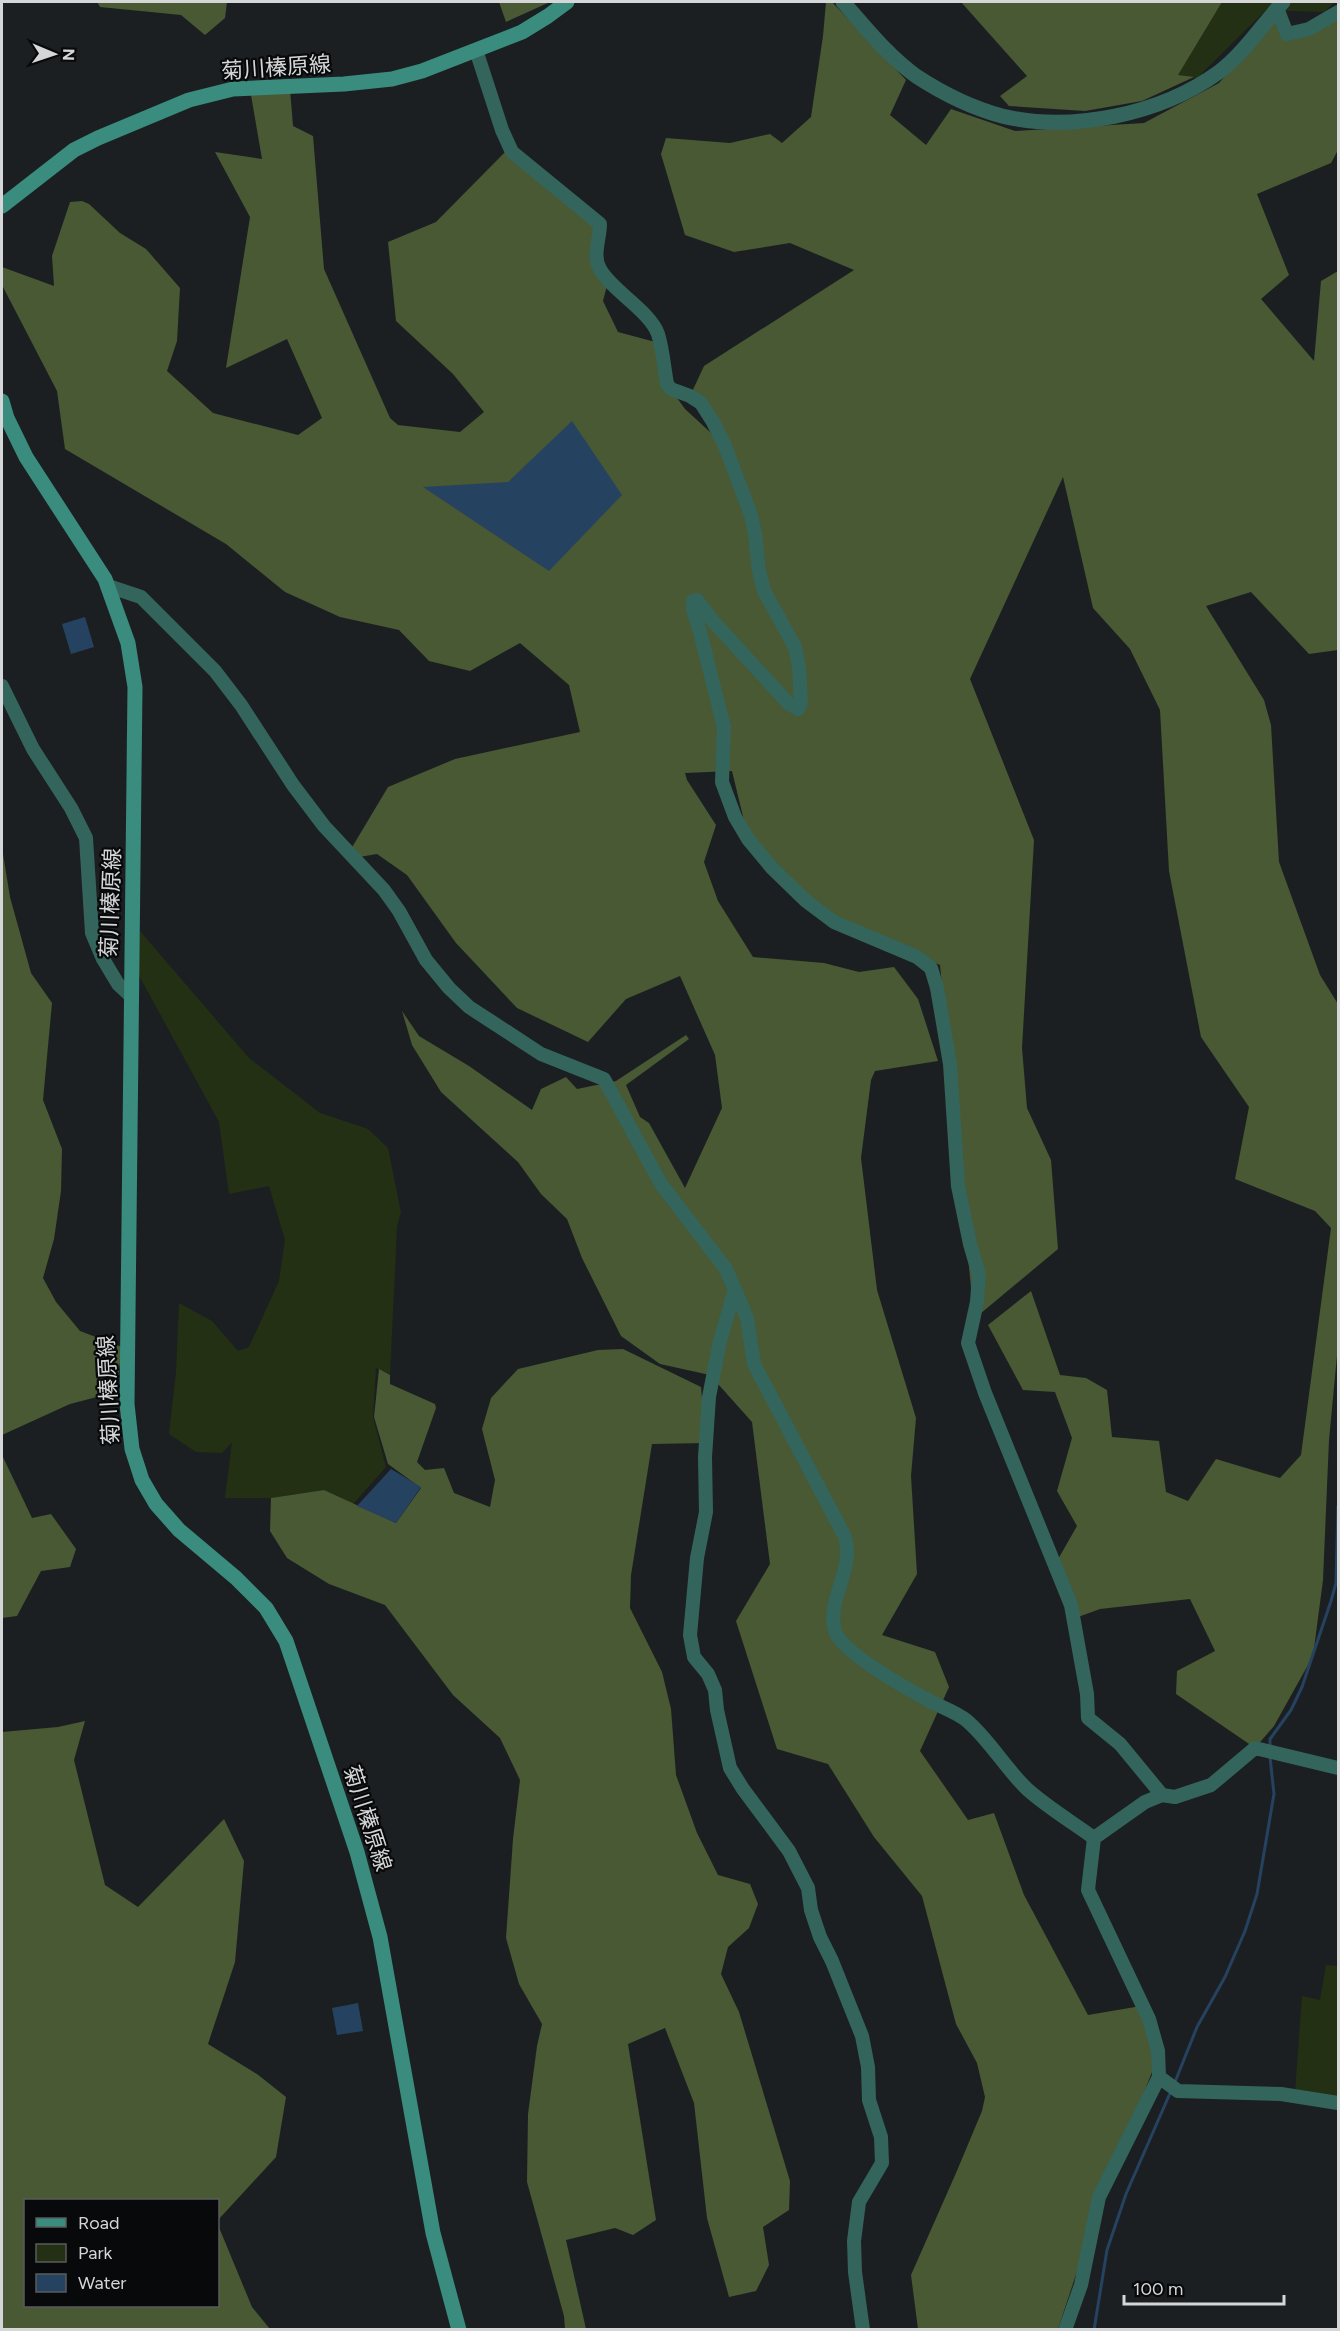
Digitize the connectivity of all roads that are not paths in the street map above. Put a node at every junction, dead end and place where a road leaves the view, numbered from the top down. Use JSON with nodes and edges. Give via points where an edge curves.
{"nodes":[{"id":1,"x":567,"y":2,"type":"edge"},
{"id":2,"x":843,"y":2,"type":"edge"},
{"id":3,"x":1280,"y":5,"type":"edge"},
{"id":4,"x":1338,"y":12,"type":"edge"},
{"id":5,"x":476,"y":50,"type":"junction"},
{"id":6,"x":2,"y":206,"type":"edge"},
{"id":7,"x":2,"y":401,"type":"edge"},
{"id":8,"x":108,"y":586,"type":"junction"},
{"id":9,"x":2,"y":686,"type":"edge"},
{"id":10,"x":130,"y":996,"type":"junction"},
{"id":11,"x":735,"y":1289,"type":"junction"},
{"id":12,"x":1338,"y":1768,"type":"edge"},
{"id":13,"x":1161,"y":1795,"type":"junction"},
{"id":14,"x":1094,"y":1838,"type":"junction"},
{"id":15,"x":1168,"y":2084,"type":"junction"},
{"id":16,"x":1338,"y":2103,"type":"edge"},
{"id":17,"x":459,"y":2330,"type":"edge"},
{"id":18,"x":863,"y":2330,"type":"edge"},
{"id":19,"x":1065,"y":2330,"type":"edge"}],
"edges":[{"from":1,"to":5,"type":"main road","name":"菊川榛原線","via":[[522,32]]},
{"from":2,"to":3,"type":"street","via":[[892,55],[950,96],[1002,116],[1077,121],[1111,118],[1149,107],[1205,81],[1227,65]]},
{"from":3,"to":4,"type":"street","via":[[1287,34],[1309,29]]},
{"from":5,"to":6,"type":"main road","name":"菊川榛原線","via":[[392,79],[251,87],[189,100],[74,150]]},
{"from":5,"to":13,"type":"street","via":[[512,152],[600,224],[596,256],[600,269],[657,333],[667,384],[701,403],[713,422],[751,515],[764,591],[795,647],[801,703],[798,709],[789,704],[697,600],[693,601],[724,727],[722,782],[735,817],[772,868],[806,901],[834,922],[917,957],[931,968],[950,1064],[958,1186],[979,1275],[968,1343],[1071,1605],[1088,1718],[1120,1744]]},
{"from":7,"to":8,"type":"main road","name":"菊川榛原線","via":[[26,457]]},
{"from":8,"to":10,"type":"main road","name":"菊川榛原線","via":[[128,643],[135,687]]},
{"from":8,"to":11,"type":"street","via":[[141,597],[215,671],[292,785],[384,890],[426,960],[449,988],[469,1007],[541,1054],[604,1079],[661,1184],[726,1269]]},
{"from":9,"to":10,"type":"street","via":[[33,749],[86,838],[92,933],[118,984]]},
{"from":10,"to":17,"type":"main road","name":"菊川榛原線","via":[[128,1404],[132,1449],[142,1480],[156,1504],[179,1530],[266,1608],[286,1641],[357,1852],[380,1937],[433,2234]]},
{"from":11,"to":14,"type":"street","via":[[747,1318],[754,1364],[848,1547],[846,1570],[837,1591],[835,1632],[849,1650],[870,1665],[966,1720],[1027,1789]]},
{"from":11,"to":18,"type":"street","via":[[710,1396],[706,1512],[690,1635],[694,1657],[715,1690],[730,1768],[789,1851],[808,1888],[820,1937],[862,2036],[868,2067],[868,2100],[881,2137],[882,2155],[882,2163],[859,2202],[854,2241]]},
{"from":12,"to":13,"type":"street","via":[[1255,1748],[1211,1785],[1175,1797]]},
{"from":13,"to":14,"type":"street"},
{"from":14,"to":15,"type":"street","via":[[1088,1890],[1149,2019]]},
{"from":15,"to":16,"type":"street"},
{"from":15,"to":19,"type":"street","via":[[1099,2197],[1081,2285]]}]}
